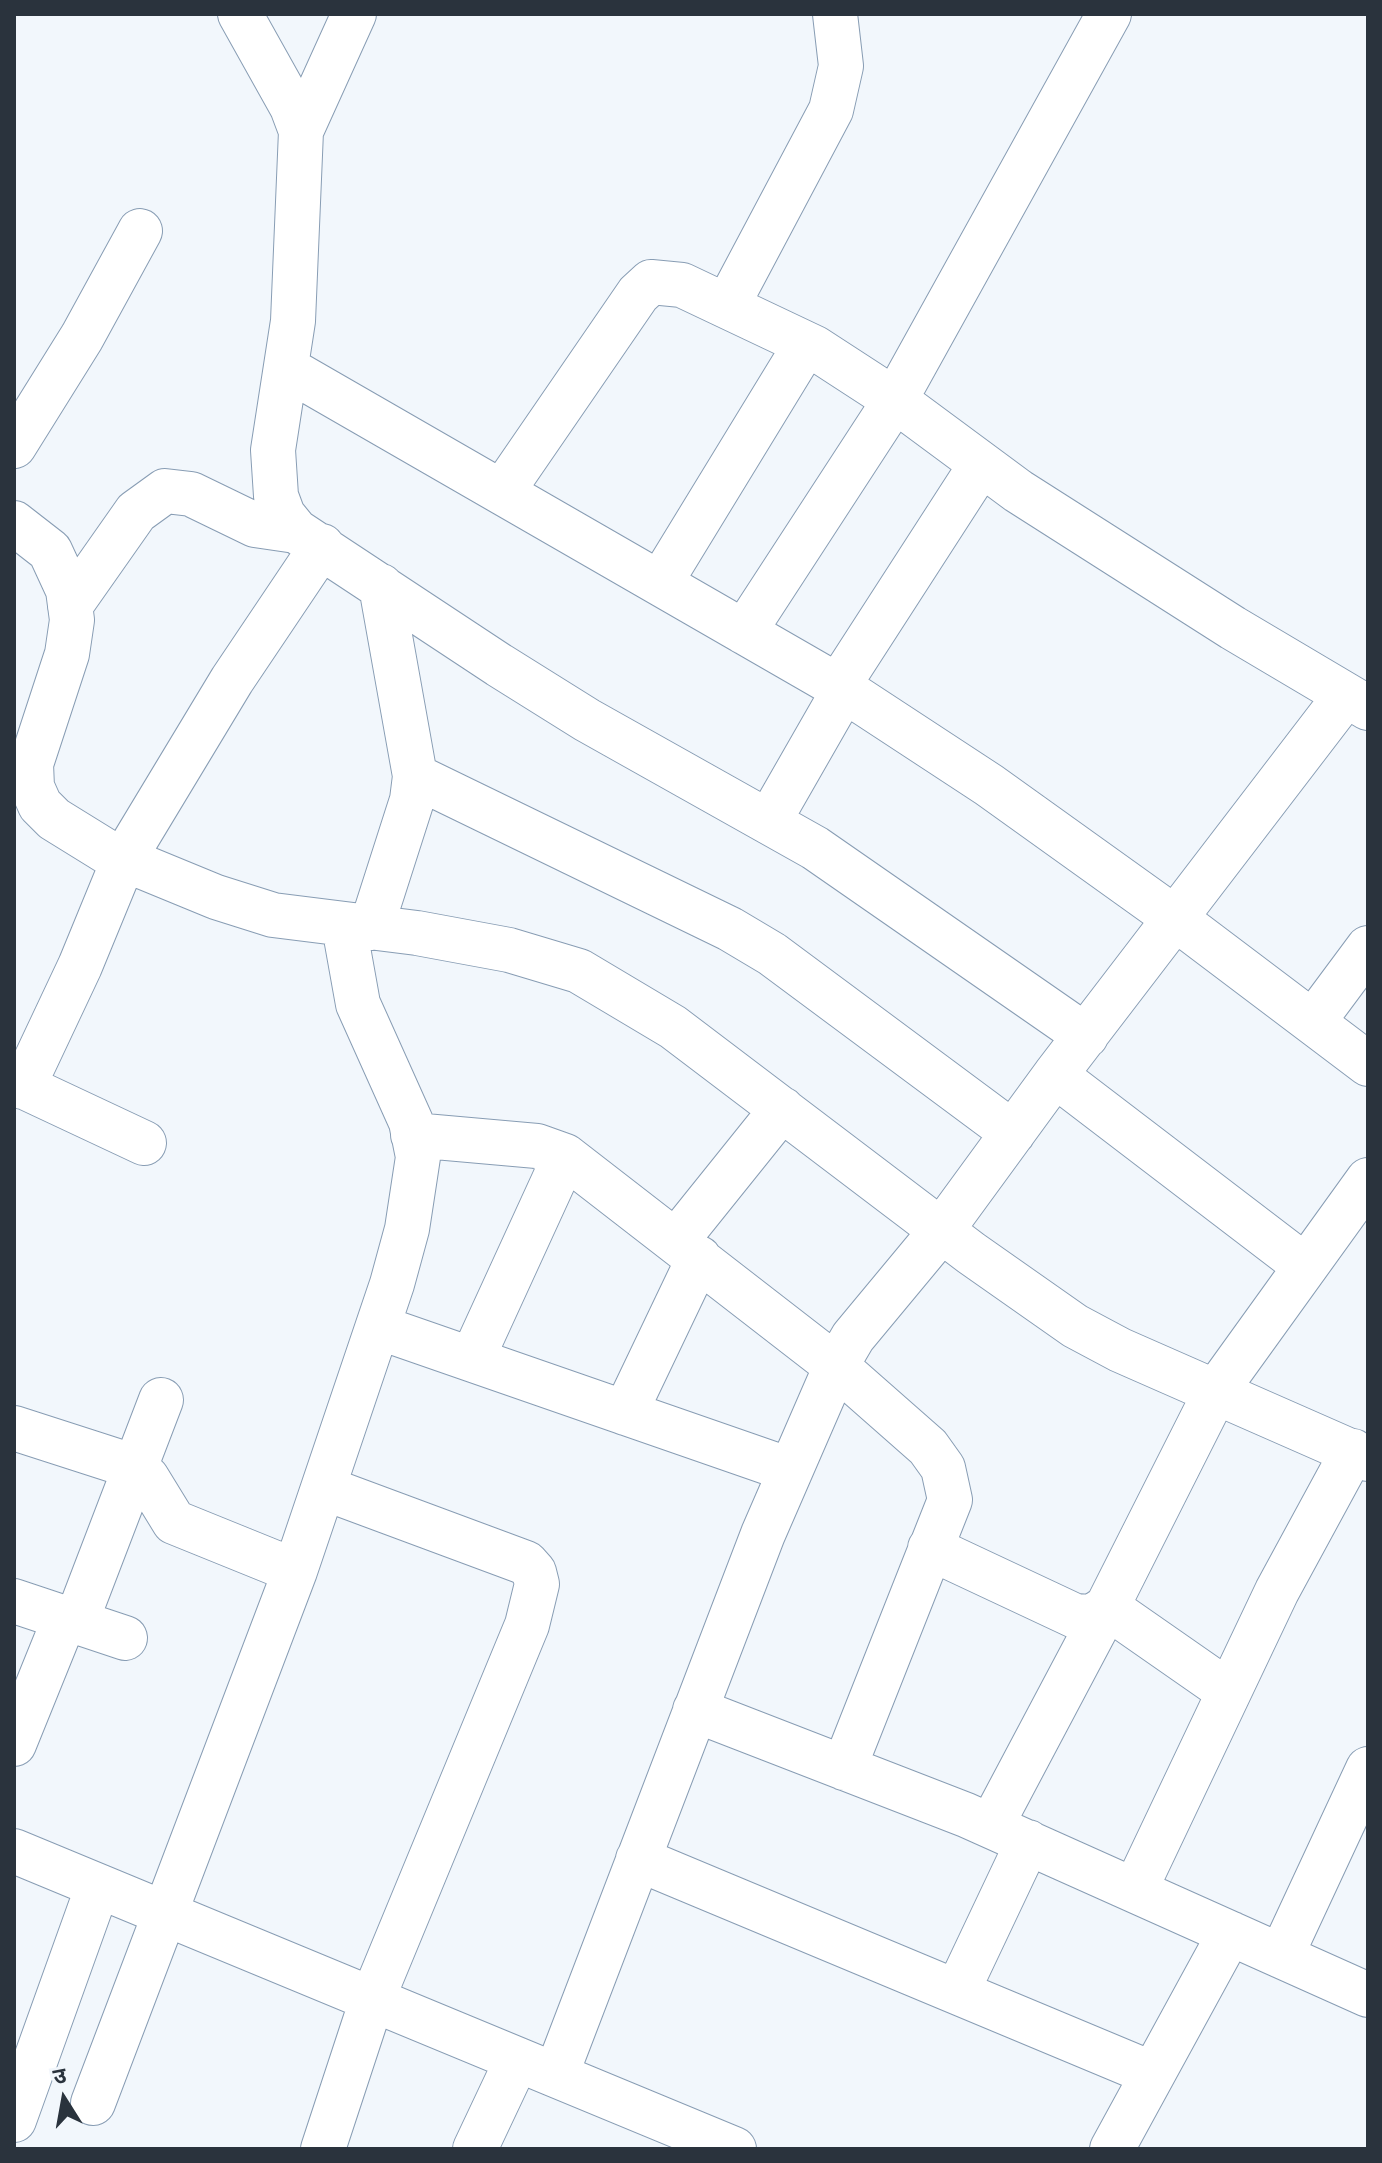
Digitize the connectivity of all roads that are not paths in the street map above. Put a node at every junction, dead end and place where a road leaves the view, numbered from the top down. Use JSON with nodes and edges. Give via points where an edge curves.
{"nodes":[{"id":1,"x":240,"y":14,"type":"edge"},
{"id":2,"x":354,"y":14,"type":"edge"},
{"id":3,"x":835,"y":14,"type":"edge"},
{"id":4,"x":1109,"y":14,"type":"edge"},
{"id":5,"x":301,"y":131,"type":"junction"},
{"id":6,"x":140,"y":231,"type":"dead end"},
{"id":7,"x":727,"y":306,"type":"junction"},
{"id":8,"x":806,"y":344,"type":"junction"},
{"id":9,"x":286,"y":368,"type":"junction"},
{"id":10,"x":895,"y":400,"type":"junction"},
{"id":11,"x":14,"y":446,"type":"edge"},
{"id":12,"x":980,"y":466,"type":"junction"},
{"id":13,"x":502,"y":492,"type":"junction"},
{"id":14,"x":14,"y":523,"type":"edge"},
{"id":15,"x":309,"y":538,"type":"junction"},
{"id":16,"x":660,"y":583,"type":"junction"},
{"id":17,"x":381,"y":586,"type":"junction"},
{"id":18,"x":70,"y":606,"type":"junction"},
{"id":19,"x":744,"y":632,"type":"junction"},
{"id":20,"x":841,"y":688,"type":"junction"},
{"id":21,"x":1357,"y":702,"type":"edge"},
{"id":22,"x":415,"y":776,"type":"junction"},
{"id":23,"x":765,"y":820,"type":"junction"},
{"id":24,"x":124,"y":859,"type":"junction"},
{"id":25,"x":1176,"y":919,"type":"junction"},
{"id":26,"x":358,"y":927,"type":"junction"},
{"id":27,"x":1368,"y":948,"type":"edge"},
{"id":28,"x":1313,"y":1022,"type":"junction"},
{"id":29,"x":1086,"y":1036,"type":"junction"},
{"id":30,"x":1368,"y":1064,"type":"edge"},
{"id":31,"x":1055,"y":1075,"type":"junction"},
{"id":32,"x":18,"y":1084,"type":"edge"},
{"id":33,"x":782,"y":1109,"type":"junction"},
{"id":34,"x":1013,"y":1133,"type":"junction"},
{"id":35,"x":413,"y":1135,"type":"junction"},
{"id":36,"x":144,"y":1143,"type":"dead end"},
{"id":37,"x":565,"y":1156,"type":"junction"},
{"id":38,"x":1368,"y":1180,"type":"edge"},
{"id":39,"x":941,"y":1231,"type":"junction"},
{"id":40,"x":688,"y":1249,"type":"junction"},
{"id":41,"x":1305,"y":1266,"type":"junction"},
{"id":42,"x":378,"y":1327,"type":"junction"},
{"id":43,"x":472,"y":1359,"type":"junction"},
{"id":44,"x":836,"y":1366,"type":"junction"},
{"id":45,"x":1216,"y":1391,"type":"junction"},
{"id":46,"x":161,"y":1400,"type":"dead end"},
{"id":47,"x":625,"y":1413,"type":"junction"},
{"id":48,"x":14,"y":1428,"type":"edge"},
{"id":49,"x":1360,"y":1455,"type":"edge"},
{"id":50,"x":135,"y":1467,"type":"junction"},
{"id":51,"x":790,"y":1470,"type":"junction"},
{"id":52,"x":324,"y":1488,"type":"junction"},
{"id":53,"x":930,"y":1548,"type":"junction"},
{"id":54,"x":295,"y":1571,"type":"junction"},
{"id":55,"x":14,"y":1601,"type":"edge"},
{"id":56,"x":1107,"y":1607,"type":"junction"},
{"id":57,"x":70,"y":1620,"type":"junction"},
{"id":58,"x":125,"y":1638,"type":"dead end"},
{"id":59,"x":1229,"y":1692,"type":"junction"},
{"id":60,"x":695,"y":1710,"type":"junction"},
{"id":61,"x":14,"y":1744,"type":"edge"},
{"id":62,"x":844,"y":1768,"type":"junction"},
{"id":63,"x":1368,"y":1769,"type":"edge"},
{"id":64,"x":1009,"y":1834,"type":"junction"},
{"id":65,"x":14,"y":1851,"type":"edge"},
{"id":66,"x":638,"y":1859,"type":"junction"},
{"id":67,"x":98,"y":1886,"type":"junction"},
{"id":68,"x":1135,"y":1890,"type":"junction"},
{"id":69,"x":164,"y":1914,"type":"junction"},
{"id":70,"x":1230,"y":1933,"type":"junction"},
{"id":71,"x":1281,"y":1956,"type":"junction"},
{"id":72,"x":957,"y":1992,"type":"junction"},
{"id":73,"x":1368,"y":1995,"type":"edge"},
{"id":74,"x":372,"y":2000,"type":"junction"},
{"id":75,"x":536,"y":2068,"type":"junction"},
{"id":76,"x":1153,"y":2074,"type":"junction"},
{"id":77,"x":93,"y":2103,"type":"dead end"},
{"id":78,"x":14,"y":2120,"type":"edge"},
{"id":79,"x":323,"y":2149,"type":"edge"},
{"id":80,"x":475,"y":2149,"type":"edge"},
{"id":81,"x":734,"y":2149,"type":"edge"},
{"id":82,"x":1112,"y":2149,"type":"edge"}],
"edges":[{"from":1,"to":5,"type":"street"},
{"from":2,"to":5,"type":"street"},
{"from":3,"to":7,"type":"street","via":[[841,66],[831,110]]},
{"from":4,"to":10,"type":"street"},
{"from":5,"to":9,"type":"street","via":[[293,321]]},
{"from":6,"to":11,"type":"street"},
{"from":7,"to":8,"type":"street"},
{"from":7,"to":13,"type":"street","via":[[682,285],[651,282]]},
{"from":8,"to":10,"type":"street"},
{"from":8,"to":16,"type":"street"},
{"from":9,"to":13,"type":"street"},
{"from":9,"to":15,"type":"street","via":[[273,470],[283,515]]},
{"from":10,"to":12,"type":"street"},
{"from":10,"to":19,"type":"street"},
{"from":12,"to":20,"type":"street"},
{"from":12,"to":21,"type":"street"},
{"from":13,"to":16,"type":"street"},
{"from":14,"to":18,"type":"street","via":[[50,551]]},
{"from":15,"to":17,"type":"street"},
{"from":15,"to":18,"type":"street","via":[[255,525],[191,494],[165,491],[136,512]]},
{"from":15,"to":24,"type":"street","via":[[232,680]]},
{"from":16,"to":19,"type":"street"},
{"from":17,"to":22,"type":"street"},
{"from":17,"to":23,"type":"street","via":[[587,720]]},
{"from":18,"to":24,"type":"street","via":[[67,654],[37,738],[32,787],[54,819]]},
{"from":19,"to":20,"type":"street"},
{"from":20,"to":23,"type":"street"},
{"from":20,"to":25,"type":"street","via":[[989,785]]},
{"from":21,"to":25,"type":"street"},
{"from":22,"to":26,"type":"street","via":[[412,800]]},
{"from":22,"to":34,"type":"street","via":[[772,954]]},
{"from":23,"to":29,"type":"street","via":[[897,902]]},
{"from":24,"to":26,"type":"street","via":[[273,915]]},
{"from":24,"to":32,"type":"street","via":[[80,966]]},
{"from":25,"to":28,"type":"street"},
{"from":25,"to":29,"type":"street"},
{"from":26,"to":33,"type":"street","via":[[509,950],[579,971],[673,1027]]},
{"from":26,"to":35,"type":"street","via":[[358,1004]]},
{"from":27,"to":28,"type":"street"},
{"from":28,"to":30,"type":"street"},
{"from":29,"to":31,"type":"street"},
{"from":31,"to":34,"type":"street"},
{"from":31,"to":41,"type":"street"},
{"from":32,"to":36,"type":"street"},
{"from":33,"to":39,"type":"street"},
{"from":33,"to":40,"type":"street"},
{"from":34,"to":39,"type":"street"},
{"from":35,"to":37,"type":"street","via":[[537,1146]]},
{"from":35,"to":42,"type":"street","via":[[418,1157],[414,1191]]},
{"from":37,"to":40,"type":"street"},
{"from":37,"to":43,"type":"street"},
{"from":38,"to":41,"type":"street"},
{"from":39,"to":44,"type":"street","via":[[853,1337]]},
{"from":39,"to":45,"type":"street","via":[[1075,1326]]},
{"from":40,"to":44,"type":"street"},
{"from":40,"to":47,"type":"street"},
{"from":41,"to":45,"type":"street"},
{"from":42,"to":43,"type":"street"},
{"from":42,"to":52,"type":"street"},
{"from":43,"to":47,"type":"street"},
{"from":44,"to":51,"type":"street"},
{"from":44,"to":53,"type":"street","via":[[928,1447],[943,1468],[950,1500]]},
{"from":45,"to":49,"type":"street"},
{"from":45,"to":56,"type":"street"},
{"from":46,"to":50,"type":"street"},
{"from":47,"to":51,"type":"street"},
{"from":48,"to":50,"type":"street"},
{"from":49,"to":59,"type":"street","via":[[1277,1591]]},
{"from":50,"to":54,"type":"street","via":[[174,1522]]},
{"from":50,"to":57,"type":"street"},
{"from":51,"to":60,"type":"street"},
{"from":52,"to":54,"type":"street"},
{"from":52,"to":74,"type":"street","via":[[514,1557],[534,1572],[537,1584],[527,1625]]},
{"from":53,"to":56,"type":"street","via":[[1075,1616],[1092,1617]]},
{"from":53,"to":62,"type":"street"},
{"from":54,"to":69,"type":"street"},
{"from":55,"to":57,"type":"street"},
{"from":56,"to":59,"type":"street"},
{"from":56,"to":64,"type":"street"},
{"from":57,"to":58,"type":"street"},
{"from":57,"to":61,"type":"street"},
{"from":59,"to":68,"type":"street"},
{"from":60,"to":62,"type":"street"},
{"from":60,"to":66,"type":"street"},
{"from":62,"to":64,"type":"street"},
{"from":63,"to":71,"type":"street"},
{"from":64,"to":68,"type":"street"},
{"from":64,"to":72,"type":"street"},
{"from":65,"to":67,"type":"street"},
{"from":66,"to":72,"type":"street"},
{"from":66,"to":75,"type":"street"},
{"from":67,"to":69,"type":"street"},
{"from":67,"to":78,"type":"street"},
{"from":68,"to":70,"type":"street"},
{"from":69,"to":74,"type":"street"},
{"from":69,"to":77,"type":"street"},
{"from":70,"to":71,"type":"street"},
{"from":70,"to":76,"type":"street"},
{"from":71,"to":73,"type":"street"},
{"from":72,"to":76,"type":"street"},
{"from":74,"to":75,"type":"street"},
{"from":74,"to":79,"type":"street"},
{"from":75,"to":80,"type":"street"},
{"from":75,"to":81,"type":"street"},
{"from":76,"to":82,"type":"street"}]}
